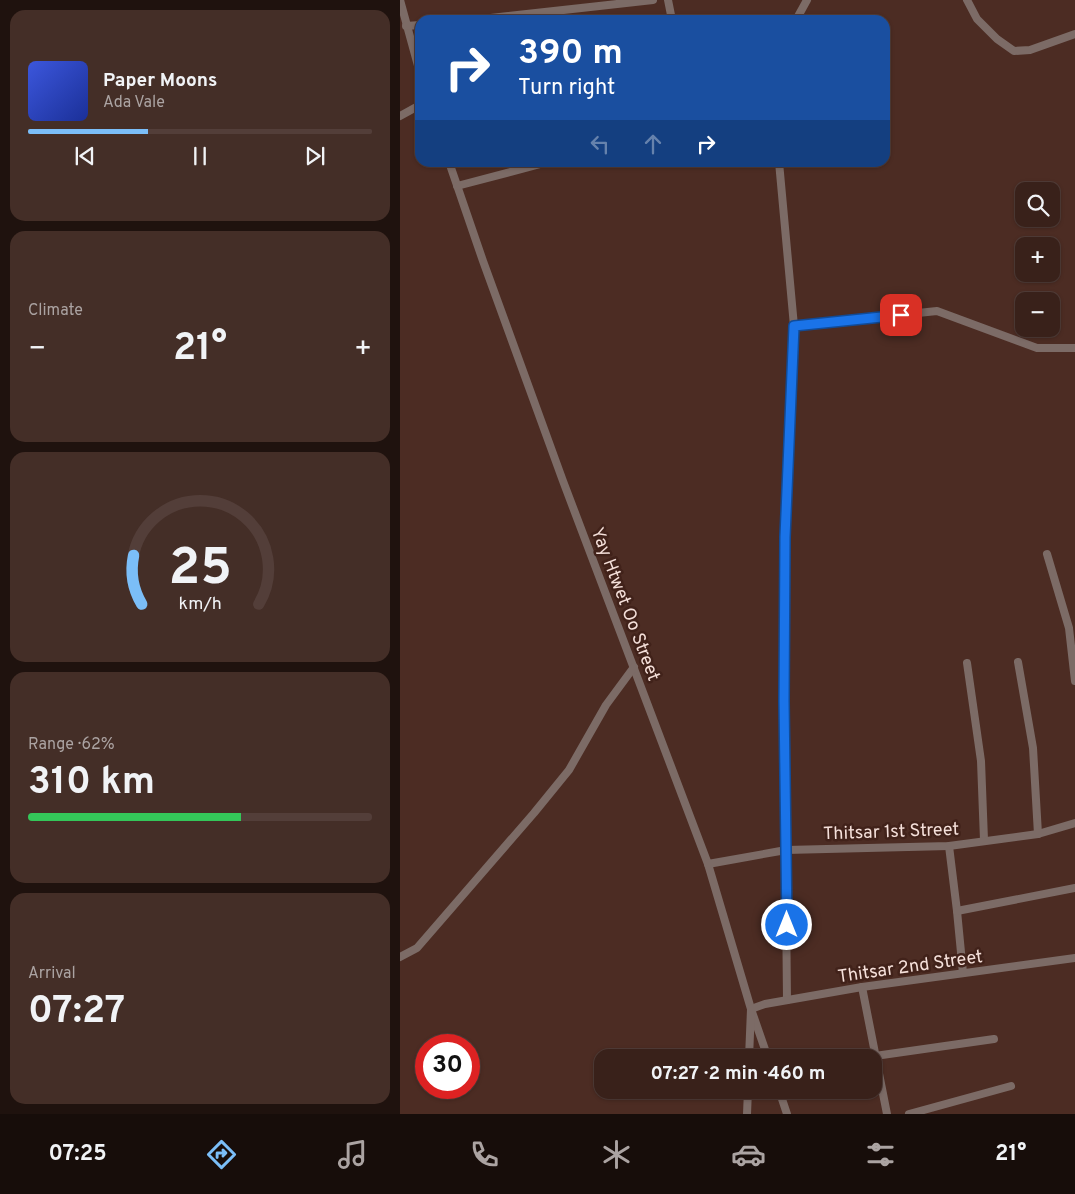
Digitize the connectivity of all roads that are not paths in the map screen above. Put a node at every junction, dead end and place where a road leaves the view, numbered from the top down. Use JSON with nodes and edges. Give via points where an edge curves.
{"nodes":[{"id":1,"x":400,"y":0,"type":"edge"},
{"id":2,"x":653,"y":0,"type":"edge"},
{"id":3,"x":668,"y":0,"type":"edge"},
{"id":4,"x":807,"y":0,"type":"edge"},
{"id":5,"x":967,"y":0,"type":"edge"},
{"id":6,"x":551,"y":15,"type":"edge"},
{"id":7,"x":671,"y":15,"type":"edge"},
{"id":8,"x":799,"y":15,"type":"edge"},
{"id":9,"x":415,"y":25,"type":"edge"},
{"id":10,"x":406,"y":26,"type":"junction"},
{"id":11,"x":1075,"y":34,"type":"edge"},
{"id":12,"x":415,"y":56,"type":"edge"},
{"id":13,"x":415,"y":108,"type":"edge"},
{"id":14,"x":400,"y":116,"type":"edge"},
{"id":15,"x":451,"y":167,"type":"edge"},
{"id":16,"x":529,"y":167,"type":"edge"},
{"id":17,"x":779,"y":167,"type":"edge"},
{"id":18,"x":457,"y":186,"type":"junction"},
{"id":19,"x":794,"y":326,"type":"junction"},
{"id":20,"x":1075,"y":348,"type":"edge"},
{"id":21,"x":1047,"y":554,"type":"dead end"},
{"id":22,"x":1072,"y":628,"type":"edge"},
{"id":23,"x":967,"y":662,"type":"dead end"},
{"id":24,"x":1018,"y":662,"type":"dead end"},
{"id":25,"x":634,"y":667,"type":"junction"},
{"id":26,"x":1075,"y":681,"type":"edge"},
{"id":27,"x":1075,"y":823,"type":"edge"},
{"id":28,"x":1038,"y":834,"type":"junction"},
{"id":29,"x":984,"y":840,"type":"junction"},
{"id":30,"x":949,"y":846,"type":"junction"},
{"id":31,"x":786,"y":850,"type":"junction"},
{"id":32,"x":708,"y":864,"type":"junction"},
{"id":33,"x":1075,"y":888,"type":"edge"},
{"id":34,"x":957,"y":911,"type":"junction"},
{"id":35,"x":400,"y":957,"type":"edge"},
{"id":36,"x":1075,"y":958,"type":"edge"},
{"id":37,"x":963,"y":973,"type":"junction"},
{"id":38,"x":862,"y":987,"type":"junction"},
{"id":39,"x":787,"y":1000,"type":"junction"},
{"id":40,"x":751,"y":1008,"type":"junction"},
{"id":41,"x":994,"y":1039,"type":"dead end"},
{"id":42,"x":749,"y":1049,"type":"edge"},
{"id":43,"x":765,"y":1049,"type":"edge"},
{"id":44,"x":875,"y":1049,"type":"edge"},
{"id":45,"x":882,"y":1055,"type":"edge"},
{"id":46,"x":1011,"y":1086,"type":"dead end"},
{"id":47,"x":882,"y":1088,"type":"edge"},
{"id":48,"x":748,"y":1099,"type":"edge"},
{"id":49,"x":782,"y":1099,"type":"edge"},
{"id":50,"x":747,"y":1114,"type":"edge"},
{"id":51,"x":787,"y":1114,"type":"edge"},
{"id":52,"x":887,"y":1114,"type":"edge"},
{"id":53,"x":909,"y":1114,"type":"edge"}],
"edges":[{"from":1,"to":10,"type":"street"},
{"from":2,"to":6,"type":"street"},
{"from":3,"to":7,"type":"street"},
{"from":4,"to":8,"type":"street"},
{"from":5,"to":11,"type":"street","via":[[977,19],[1014,51],[1030,50]]},
{"from":9,"to":10,"type":"street"},
{"from":10,"to":12,"type":"street"},
{"from":13,"to":14,"type":"street"},
{"from":15,"to":18,"type":"street","name":"Yay Htwet Oo Street"},
{"from":16,"to":18,"type":"street"},
{"from":17,"to":19,"type":"street"},
{"from":18,"to":25,"type":"street","name":"Yay Htwet Oo Street"},
{"from":19,"to":20,"type":"street","via":[[937,311],[1037,348]]},
{"from":19,"to":31,"type":"street","via":[[786,518]]},
{"from":21,"to":22,"type":"street"},
{"from":22,"to":26,"type":"street"},
{"from":23,"to":29,"type":"street","via":[[981,761]]},
{"from":24,"to":28,"type":"street","via":[[1033,748]]},
{"from":25,"to":32,"type":"street","name":"Yay Htwet Oo Street"},
{"from":25,"to":35,"type":"street","via":[[606,706],[569,770],[417,948]]},
{"from":27,"to":28,"type":"street","name":"Thitsar 1st Street"},
{"from":28,"to":29,"type":"street","name":"Thitsar 1st Street"},
{"from":29,"to":30,"type":"street","name":"Thitsar 1st Street"},
{"from":30,"to":31,"type":"street","name":"Thitsar 1st Street"},
{"from":30,"to":34,"type":"street"},
{"from":31,"to":32,"type":"street","name":"Thitsar 1st Street"},
{"from":31,"to":39,"type":"street"},
{"from":32,"to":40,"type":"street","name":"Yay Htwet Oo Street"},
{"from":33,"to":34,"type":"street"},
{"from":34,"to":37,"type":"street"},
{"from":36,"to":37,"type":"street","name":"Thitsar 2nd Street"},
{"from":37,"to":38,"type":"street","name":"Thitsar 2nd Street"},
{"from":38,"to":39,"type":"street","name":"Thitsar 2nd Street"},
{"from":38,"to":44,"type":"street"},
{"from":39,"to":40,"type":"street","name":"Thitsar 2nd Street"},
{"from":40,"to":42,"type":"street"},
{"from":40,"to":43,"type":"street","name":"Yay Htwet Oo Street"},
{"from":41,"to":45,"type":"street"},
{"from":46,"to":53,"type":"street"},
{"from":47,"to":52,"type":"street"},
{"from":48,"to":50,"type":"street"},
{"from":49,"to":51,"type":"street"}]}
